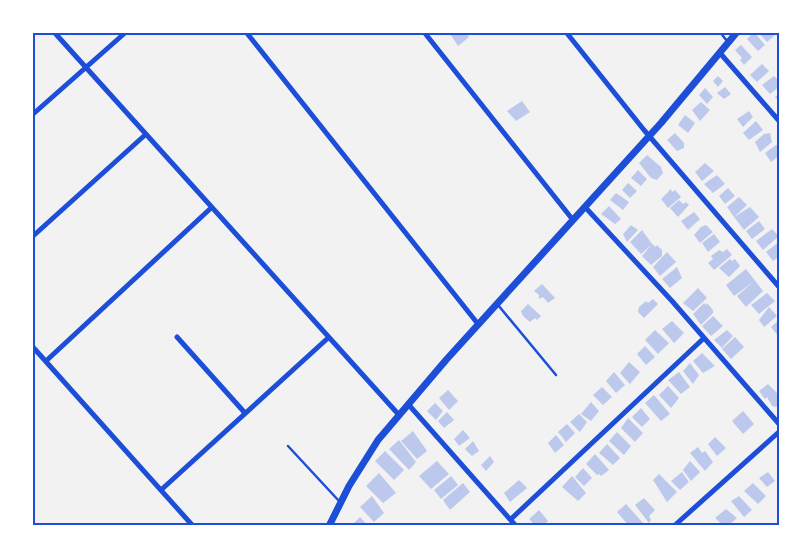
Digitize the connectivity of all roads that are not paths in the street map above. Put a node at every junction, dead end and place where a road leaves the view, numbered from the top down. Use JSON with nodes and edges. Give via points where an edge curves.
{"nodes":[{"id":1,"x":54,"y":32,"type":"edge"},
{"id":2,"x":126,"y":32,"type":"edge"},
{"id":3,"x":246,"y":32,"type":"edge"},
{"id":4,"x":424,"y":32,"type":"edge"},
{"id":5,"x":566,"y":32,"type":"edge"},
{"id":6,"x":720,"y":32,"type":"edge"},
{"id":7,"x":737,"y":32,"type":"edge"},
{"id":8,"x":729,"y":42,"type":"junction"},
{"id":9,"x":720,"y":53,"type":"junction"},
{"id":10,"x":86,"y":68,"type":"junction"},
{"id":11,"x":32,"y":115,"type":"edge"},
{"id":12,"x":780,"y":122,"type":"edge"},
{"id":13,"x":145,"y":135,"type":"junction"},
{"id":14,"x":649,"y":136,"type":"junction"},
{"id":15,"x":585,"y":207,"type":"junction"},
{"id":16,"x":211,"y":208,"type":"junction"},
{"id":17,"x":573,"y":220,"type":"junction"},
{"id":18,"x":32,"y":237,"type":"edge"},
{"id":19,"x":780,"y":288,"type":"edge"},
{"id":20,"x":497,"y":304,"type":"junction"},
{"id":21,"x":478,"y":324,"type":"junction"},
{"id":22,"x":178,"y":337,"type":"dead end"},
{"id":23,"x":328,"y":338,"type":"junction"},
{"id":24,"x":704,"y":338,"type":"junction"},
{"id":25,"x":32,"y":346,"type":"edge"},
{"id":26,"x":46,"y":361,"type":"junction"},
{"id":27,"x":556,"y":375,"type":"dead end"},
{"id":28,"x":408,"y":404,"type":"junction"},
{"id":29,"x":245,"y":413,"type":"junction"},
{"id":30,"x":399,"y":415,"type":"junction"},
{"id":31,"x":780,"y":425,"type":"edge"},
{"id":32,"x":780,"y":431,"type":"edge"},
{"id":33,"x":288,"y":446,"type":"dead end"},
{"id":34,"x":160,"y":490,"type":"junction"},
{"id":35,"x":340,"y":502,"type":"junction"},
{"id":36,"x":511,"y":519,"type":"junction"},
{"id":37,"x":193,"y":526,"type":"edge"},
{"id":38,"x":329,"y":526,"type":"edge"},
{"id":39,"x":516,"y":526,"type":"edge"},
{"id":40,"x":674,"y":526,"type":"edge"}],
"edges":[{"from":1,"to":10,"type":"street"},
{"from":2,"to":10,"type":"street"},
{"from":3,"to":21,"type":"street"},
{"from":4,"to":17,"type":"street"},
{"from":5,"to":14,"type":"street"},
{"from":6,"to":8,"type":"lane"},
{"from":7,"to":8,"type":"street"},
{"from":8,"to":9,"type":"street"},
{"from":9,"to":12,"type":"street"},
{"from":9,"to":14,"type":"street"},
{"from":10,"to":11,"type":"street"},
{"from":10,"to":13,"type":"street"},
{"from":13,"to":16,"type":"street"},
{"from":13,"to":18,"type":"street"},
{"from":14,"to":15,"type":"street"},
{"from":14,"to":19,"type":"street"},
{"from":15,"to":17,"type":"street"},
{"from":15,"to":24,"type":"street"},
{"from":16,"to":23,"type":"street"},
{"from":16,"to":26,"type":"street"},
{"from":17,"to":20,"type":"street"},
{"from":20,"to":21,"type":"street"},
{"from":20,"to":27,"type":"lane"},
{"from":21,"to":28,"type":"street"},
{"from":22,"to":29,"type":"street"},
{"from":23,"to":29,"type":"street"},
{"from":23,"to":30,"type":"street"},
{"from":24,"to":31,"type":"street"},
{"from":24,"to":36,"type":"street"},
{"from":25,"to":26,"type":"street"},
{"from":26,"to":34,"type":"street"},
{"from":28,"to":30,"type":"street"},
{"from":28,"to":36,"type":"street"},
{"from":29,"to":34,"type":"street"},
{"from":30,"to":35,"type":"street","via":[[368,452]]},
{"from":32,"to":40,"type":"street"},
{"from":33,"to":35,"type":"lane"},
{"from":34,"to":37,"type":"street"},
{"from":35,"to":38,"type":"street"},
{"from":36,"to":39,"type":"street"}]}
